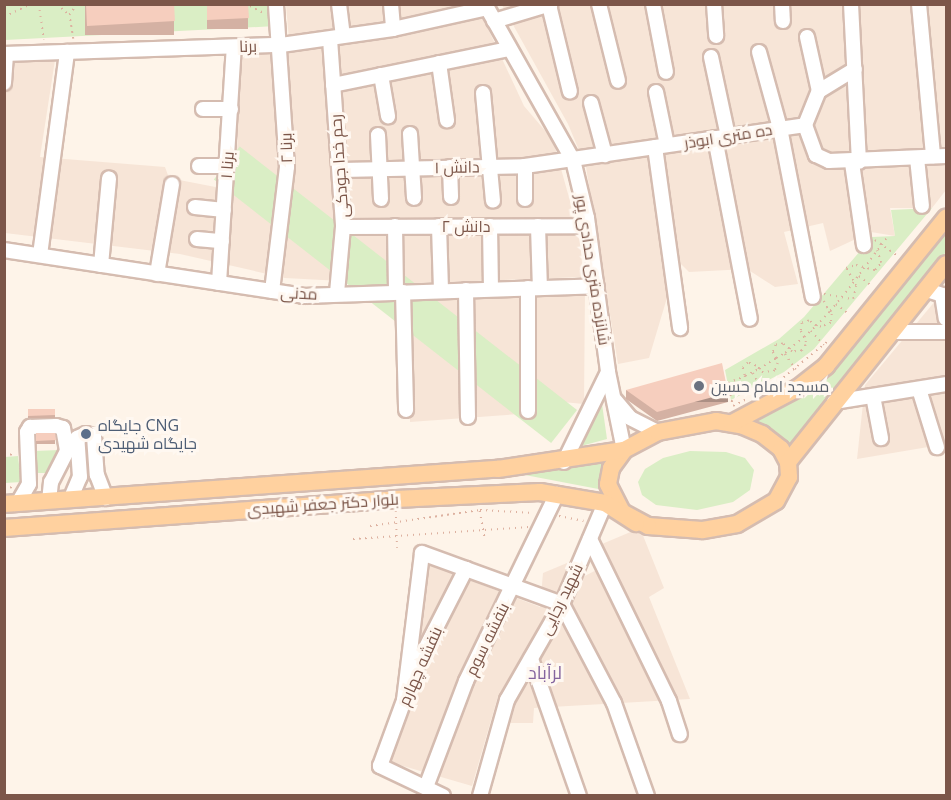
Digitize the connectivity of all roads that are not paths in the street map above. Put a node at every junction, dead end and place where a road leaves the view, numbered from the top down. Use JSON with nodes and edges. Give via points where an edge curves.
{"nodes":[{"id":1,"x":276,"y":4,"type":"edge"},
{"id":2,"x":339,"y":4,"type":"edge"},
{"id":3,"x":391,"y":4,"type":"edge"},
{"id":4,"x":599,"y":4,"type":"edge"},
{"id":5,"x":653,"y":4,"type":"edge"},
{"id":6,"x":714,"y":4,"type":"edge"},
{"id":7,"x":782,"y":4,"type":"edge"},
{"id":8,"x":851,"y":4,"type":"edge"},
{"id":9,"x":919,"y":4,"type":"edge"},
{"id":10,"x":550,"y":5,"type":"edge"},
{"id":11,"x":486,"y":6,"type":"edge"},
{"id":12,"x":439,"y":11,"type":"edge"},
{"id":13,"x":494,"y":21,"type":"junction"},
{"id":14,"x":783,"y":21,"type":"dead end"},
{"id":15,"x":393,"y":29,"type":"junction"},
{"id":16,"x":716,"y":36,"type":"dead end"},
{"id":17,"x":337,"y":37,"type":"junction"},
{"id":18,"x":807,"y":37,"type":"dead end"},
{"id":19,"x":281,"y":45,"type":"junction"},
{"id":20,"x":234,"y":47,"type":"junction"},
{"id":21,"x":509,"y":49,"type":"junction"},
{"id":22,"x":71,"y":52,"type":"junction"},
{"id":23,"x":759,"y":52,"type":"dead end"},
{"id":24,"x":5,"y":54,"type":"edge"},
{"id":25,"x":711,"y":57,"type":"dead end"},
{"id":26,"x":439,"y":63,"type":"junction"},
{"id":27,"x":855,"y":69,"type":"junction"},
{"id":28,"x":666,"y":72,"type":"dead end"},
{"id":29,"x":381,"y":75,"type":"junction"},
{"id":30,"x":618,"y":81,"type":"dead end"},
{"id":31,"x":4,"y":83,"type":"edge"},
{"id":32,"x":333,"y":85,"type":"junction"},
{"id":33,"x":819,"y":91,"type":"junction"},
{"id":34,"x":570,"y":92,"type":"dead end"},
{"id":35,"x":656,"y":92,"type":"dead end"},
{"id":36,"x":483,"y":93,"type":"dead end"},
{"id":37,"x":591,"y":103,"type":"dead end"},
{"id":38,"x":231,"y":109,"type":"junction"},
{"id":39,"x":203,"y":110,"type":"dead end"},
{"id":40,"x":388,"y":116,"type":"dead end"},
{"id":41,"x":447,"y":120,"type":"dead end"},
{"id":42,"x":805,"y":125,"type":"junction"},
{"id":43,"x":780,"y":128,"type":"junction"},
{"id":44,"x":410,"y":134,"type":"dead end"},
{"id":45,"x":378,"y":135,"type":"dead end"},
{"id":46,"x":722,"y":137,"type":"junction"},
{"id":47,"x":661,"y":146,"type":"junction"},
{"id":48,"x":605,"y":155,"type":"junction"},
{"id":49,"x":940,"y":156,"type":"edge"},
{"id":50,"x":916,"y":158,"type":"junction"},
{"id":51,"x":573,"y":160,"type":"junction"},
{"id":52,"x":856,"y":162,"type":"junction"},
{"id":53,"x":199,"y":166,"type":"dead end"},
{"id":54,"x":227,"y":166,"type":"junction"},
{"id":55,"x":489,"y":166,"type":"junction"},
{"id":56,"x":525,"y":166,"type":"junction"},
{"id":57,"x":450,"y":167,"type":"junction"},
{"id":58,"x":379,"y":168,"type":"junction"},
{"id":59,"x":412,"y":168,"type":"junction"},
{"id":60,"x":341,"y":170,"type":"junction"},
{"id":61,"x":109,"y":178,"type":"dead end"},
{"id":62,"x":172,"y":184,"type":"dead end"},
{"id":63,"x":451,"y":197,"type":"dead end"},
{"id":64,"x":414,"y":198,"type":"dead end"},
{"id":65,"x":381,"y":199,"type":"dead end"},
{"id":66,"x":525,"y":199,"type":"dead end"},
{"id":67,"x":493,"y":201,"type":"dead end"},
{"id":68,"x":922,"y":206,"type":"dead end"},
{"id":69,"x":195,"y":207,"type":"dead end"},
{"id":70,"x":224,"y":210,"type":"junction"},
{"id":71,"x":946,"y":218,"type":"edge"},
{"id":72,"x":395,"y":226,"type":"junction"},
{"id":73,"x":439,"y":226,"type":"junction"},
{"id":74,"x":490,"y":226,"type":"junction"},
{"id":75,"x":538,"y":226,"type":"junction"},
{"id":76,"x":588,"y":226,"type":"junction"},
{"id":77,"x":343,"y":227,"type":"junction"},
{"id":78,"x":196,"y":240,"type":"dead end"},
{"id":79,"x":222,"y":241,"type":"junction"},
{"id":80,"x":868,"y":241,"type":"road end"},
{"id":81,"x":4,"y":250,"type":"edge"},
{"id":82,"x":40,"y":255,"type":"junction"},
{"id":83,"x":946,"y":264,"type":"edge"},
{"id":84,"x":101,"y":265,"type":"junction"},
{"id":85,"x":157,"y":274,"type":"junction"},
{"id":86,"x":219,"y":283,"type":"junction"},
{"id":87,"x":597,"y":286,"type":"junction"},
{"id":88,"x":534,"y":288,"type":"junction"},
{"id":89,"x":491,"y":289,"type":"junction"},
{"id":90,"x":466,"y":290,"type":"junction"},
{"id":91,"x":272,"y":291,"type":"junction"},
{"id":92,"x":441,"y":291,"type":"junction"},
{"id":93,"x":400,"y":292,"type":"junction"},
{"id":94,"x":337,"y":293,"type":"junction"},
{"id":95,"x":938,"y":293,"type":"edge"},
{"id":96,"x":813,"y":297,"type":"dead end"},
{"id":97,"x":750,"y":319,"type":"dead end"},
{"id":98,"x":946,"y":319,"type":"edge"},
{"id":99,"x":680,"y":327,"type":"dead end"},
{"id":100,"x":892,"y":332,"type":"junction"},
{"id":101,"x":946,"y":332,"type":"edge"},
{"id":102,"x":608,"y":372,"type":"junction"},
{"id":103,"x":946,"y":384,"type":"edge"},
{"id":104,"x":919,"y":389,"type":"junction"},
{"id":105,"x":612,"y":396,"type":"junction"},
{"id":106,"x":873,"y":396,"type":"junction"},
{"id":107,"x":834,"y":402,"type":"junction"},
{"id":108,"x":406,"y":410,"type":"dead end"},
{"id":109,"x":528,"y":411,"type":"dead end"},
{"id":110,"x":734,"y":416,"type":"junction"},
{"id":111,"x":468,"y":417,"type":"dead end"},
{"id":112,"x":658,"y":432,"type":"junction"},
{"id":113,"x":881,"y":438,"type":"dead end"},
{"id":114,"x":937,"y":447,"type":"dead end"},
{"id":115,"x":624,"y":450,"type":"junction"},
{"id":116,"x":564,"y":462,"type":"junction"},
{"id":117,"x":788,"y":462,"type":"junction"},
{"id":118,"x":557,"y":494,"type":"junction"},
{"id":119,"x":106,"y":498,"type":"junction"},
{"id":120,"x":70,"y":500,"type":"junction"},
{"id":121,"x":49,"y":501,"type":"junction"},
{"id":122,"x":605,"y":503,"type":"junction"},
{"id":123,"x":11,"y":504,"type":"edge"},
{"id":124,"x":636,"y":523,"type":"junction"},
{"id":125,"x":4,"y":528,"type":"edge"},
{"id":126,"x":590,"y":539,"type":"junction"},
{"id":127,"x":466,"y":569,"type":"junction"},
{"id":128,"x":512,"y":586,"type":"junction"},
{"id":129,"x":562,"y":604,"type":"junction"},
{"id":130,"x":531,"y":659,"type":"junction"},
{"id":131,"x":404,"y":700,"type":"junction"},
{"id":132,"x":680,"y":735,"type":"dead end"},
{"id":133,"x":426,"y":787,"type":"junction"},
{"id":134,"x":443,"y":795,"type":"edge"},
{"id":135,"x":480,"y":795,"type":"edge"},
{"id":136,"x":579,"y":795,"type":"edge"},
{"id":137,"x":647,"y":795,"type":"edge"}],
"edges":[{"from":1,"to":19,"type":"street","name":"برنا ۲"},
{"from":2,"to":17,"type":"street","name":"رحم خدا جودکی"},
{"from":3,"to":15,"type":"street"},
{"from":4,"to":30,"type":"street"},
{"from":5,"to":28,"type":"street"},
{"from":6,"to":16,"type":"street"},
{"from":7,"to":14,"type":"street"},
{"from":8,"to":27,"type":"street"},
{"from":9,"to":49,"type":"street"},
{"from":10,"to":13,"type":"street"},
{"from":10,"to":34,"type":"street"},
{"from":11,"to":12,"type":"street","name":"برنا"},
{"from":11,"to":13,"type":"street","name":"شانزده متری حدادی پور"},
{"from":12,"to":15,"type":"street","name":"برنا"},
{"from":13,"to":21,"type":"street","name":"شانزده متری حدادی پور"},
{"from":15,"to":17,"type":"street","name":"برنا"},
{"from":17,"to":19,"type":"street","name":"برنا"},
{"from":17,"to":32,"type":"street","name":"رحم خدا جودکی"},
{"from":18,"to":33,"type":"street"},
{"from":19,"to":20,"type":"street","name":"برنا"},
{"from":19,"to":91,"type":"street","name":"برنا ۲","via":[[287,167]]},
{"from":20,"to":22,"type":"street","name":"برنا"},
{"from":20,"to":38,"type":"street","name":"برنا ۱"},
{"from":21,"to":26,"type":"street"},
{"from":21,"to":51,"type":"street","name":"شانزده متری حدادی پور"},
{"from":22,"to":24,"type":"street","name":"برنا"},
{"from":22,"to":82,"type":"street"},
{"from":23,"to":43,"type":"street"},
{"from":24,"to":31,"type":"street"},
{"from":25,"to":46,"type":"street"},
{"from":26,"to":29,"type":"street"},
{"from":26,"to":41,"type":"street"},
{"from":27,"to":33,"type":"street"},
{"from":27,"to":52,"type":"street"},
{"from":29,"to":32,"type":"street"},
{"from":29,"to":40,"type":"street"},
{"from":32,"to":60,"type":"street","name":"رحم خدا جودکی"},
{"from":33,"to":42,"type":"street"},
{"from":35,"to":47,"type":"street"},
{"from":36,"to":55,"type":"street"},
{"from":37,"to":48,"type":"street"},
{"from":38,"to":39,"type":"street"},
{"from":38,"to":54,"type":"street","name":"برنا ۱"},
{"from":42,"to":43,"type":"street","name":"ده متری ابوذر"},
{"from":42,"to":52,"type":"street","via":[[808,142],[816,155],[829,161]]},
{"from":43,"to":46,"type":"street","name":"ده متری ابوذر"},
{"from":43,"to":96,"type":"street"},
{"from":44,"to":59,"type":"street"},
{"from":45,"to":58,"type":"street"},
{"from":46,"to":47,"type":"street","name":"ده متری ابوذر"},
{"from":46,"to":97,"type":"street"},
{"from":47,"to":48,"type":"street","name":"ده متری ابوذر"},
{"from":47,"to":99,"type":"street"},
{"from":48,"to":51,"type":"street","name":"ده متری ابوذر"},
{"from":49,"to":50,"type":"street"},
{"from":50,"to":52,"type":"street"},
{"from":50,"to":68,"type":"street"},
{"from":51,"to":56,"type":"street","name":"دانش ۱"},
{"from":51,"to":76,"type":"street","name":"شانزده متری حدادی پور"},
{"from":52,"to":80,"type":"street"},
{"from":53,"to":54,"type":"street"},
{"from":54,"to":70,"type":"street","name":"برنا ۱"},
{"from":55,"to":56,"type":"street","name":"دانش ۱"},
{"from":55,"to":57,"type":"street","name":"دانش ۱"},
{"from":55,"to":67,"type":"street"},
{"from":56,"to":66,"type":"street"},
{"from":57,"to":59,"type":"street","name":"دانش ۱"},
{"from":57,"to":63,"type":"street"},
{"from":58,"to":59,"type":"street","name":"دانش ۱"},
{"from":58,"to":60,"type":"street","name":"دانش ۱"},
{"from":58,"to":65,"type":"street"},
{"from":59,"to":64,"type":"street"},
{"from":60,"to":77,"type":"street","name":"رحم خدا جودکی"},
{"from":61,"to":84,"type":"street"},
{"from":62,"to":85,"type":"street"},
{"from":69,"to":70,"type":"street"},
{"from":70,"to":79,"type":"street","name":"برنا ۱"},
{"from":71,"to":110,"type":"main road","via":[[900,261],[826,366],[798,388]]},
{"from":72,"to":73,"type":"street","name":"دانش ۲"},
{"from":72,"to":77,"type":"street","name":"دانش ۲"},
{"from":72,"to":93,"type":"street"},
{"from":73,"to":74,"type":"street","name":"دانش ۲"},
{"from":73,"to":92,"type":"street"},
{"from":74,"to":75,"type":"street","name":"دانش ۲"},
{"from":74,"to":89,"type":"street"},
{"from":75,"to":76,"type":"street","name":"دانش ۲"},
{"from":75,"to":88,"type":"street"},
{"from":76,"to":87,"type":"street","name":"شانزده متری حدادی پور"},
{"from":77,"to":94,"type":"street","name":"رحم خدا جودکی"},
{"from":78,"to":79,"type":"street"},
{"from":79,"to":86,"type":"street","name":"برنا ۱"},
{"from":81,"to":82,"type":"street","name":"مدنی"},
{"from":82,"to":84,"type":"street","name":"مدنی"},
{"from":83,"to":95,"type":"main road"},
{"from":84,"to":85,"type":"street","name":"مدنی"},
{"from":85,"to":86,"type":"street","name":"مدنی"},
{"from":86,"to":91,"type":"street","name":"مدنی"},
{"from":87,"to":88,"type":"street","name":"مدنی"},
{"from":87,"to":102,"type":"street","name":"شانزده متری حدادی پور"},
{"from":88,"to":89,"type":"street","name":"مدنی"},
{"from":88,"to":109,"type":"street"},
{"from":89,"to":90,"type":"street","name":"مدنی"},
{"from":90,"to":92,"type":"street","name":"مدنی"},
{"from":90,"to":111,"type":"street"},
{"from":91,"to":94,"type":"street","name":"مدنی","via":[[303,296]]},
{"from":92,"to":93,"type":"street","name":"مدنی"},
{"from":93,"to":94,"type":"street","name":"مدنی"},
{"from":93,"to":108,"type":"street"},
{"from":95,"to":98,"type":"street"},
{"from":95,"to":100,"type":"main road"},
{"from":100,"to":101,"type":"street"},
{"from":100,"to":107,"type":"main road"},
{"from":102,"to":105,"type":"street","name":"شانزده متری حدادی پور"},
{"from":102,"to":116,"type":"street"},
{"from":103,"to":104,"type":"street"},
{"from":104,"to":106,"type":"street"},
{"from":104,"to":114,"type":"street"},
{"from":105,"to":112,"type":"street","via":[[630,418]]},
{"from":105,"to":115,"type":"street","name":"شانزده متری حدادی پور"},
{"from":106,"to":107,"type":"street"},
{"from":106,"to":113,"type":"street"},
{"from":107,"to":117,"type":"main road"},
{"from":110,"to":112,"type":"main road"},
{"from":110,"to":117,"type":"main road","via":[[781,449]]},
{"from":112,"to":115,"type":"main road"},
{"from":115,"to":116,"type":"main road","name":"بلوار دکتر جعفر شهیدی"},
{"from":115,"to":124,"type":"main road","via":[[611,468],[608,484],[614,502]]},
{"from":116,"to":119,"type":"main road","name":"بلوار دکتر جعفر شهیدی"},
{"from":117,"to":124,"type":"main road","via":[[785,489],[768,509],[746,521],[702,530],[667,530]]},
{"from":118,"to":122,"type":"main road","name":"بلوار دکتر جعفر شهیدی"},
{"from":118,"to":125,"type":"main road","name":"بلوار دکتر جعفر شهیدی","via":[[479,502],[396,499]]},
{"from":118,"to":128,"type":"street","name":"بنفشه سوم"},
{"from":119,"to":120,"type":"main road","name":"بلوار دکتر جعفر شهیدی"},
{"from":119,"to":120,"type":"street","via":[[97,475],[94,436],[86,434],[77,438],[80,477]]},
{"from":120,"to":121,"type":"main road","name":"بلوار دکتر جعفر شهیدی"},
{"from":121,"to":123,"type":"main road","name":"بلوار دکتر جعفر شهیدی"},
{"from":121,"to":123,"type":"street","via":[[51,482],[67,451],[63,428],[56,426],[30,427],[27,432],[29,484]]},
{"from":122,"to":124,"type":"main road","name":"بلوار دکتر جعفر شهیدی"},
{"from":122,"to":126,"type":"street","name":"شهید رجایی"},
{"from":126,"to":129,"type":"street","name":"شهید رجایی"},
{"from":126,"to":132,"type":"street","via":[[669,701]]},
{"from":127,"to":128,"type":"street"},
{"from":127,"to":131,"type":"street","name":"بنفشه چهارم","via":[[417,665]]},
{"from":127,"to":131,"type":"street","via":[[422,553]]},
{"from":128,"to":129,"type":"street"},
{"from":128,"to":133,"type":"street","name":"بنفشه سوم","via":[[466,681]]},
{"from":129,"to":130,"type":"street","name":"شهید رجایی"},
{"from":129,"to":137,"type":"street","via":[[614,703]]},
{"from":130,"to":135,"type":"street","name":"شهید رجایی","via":[[507,700]]},
{"from":130,"to":136,"type":"street"},
{"from":131,"to":133,"type":"street","name":"بنفشه چهارم","via":[[380,766]]},
{"from":133,"to":134,"type":"street"}]}
